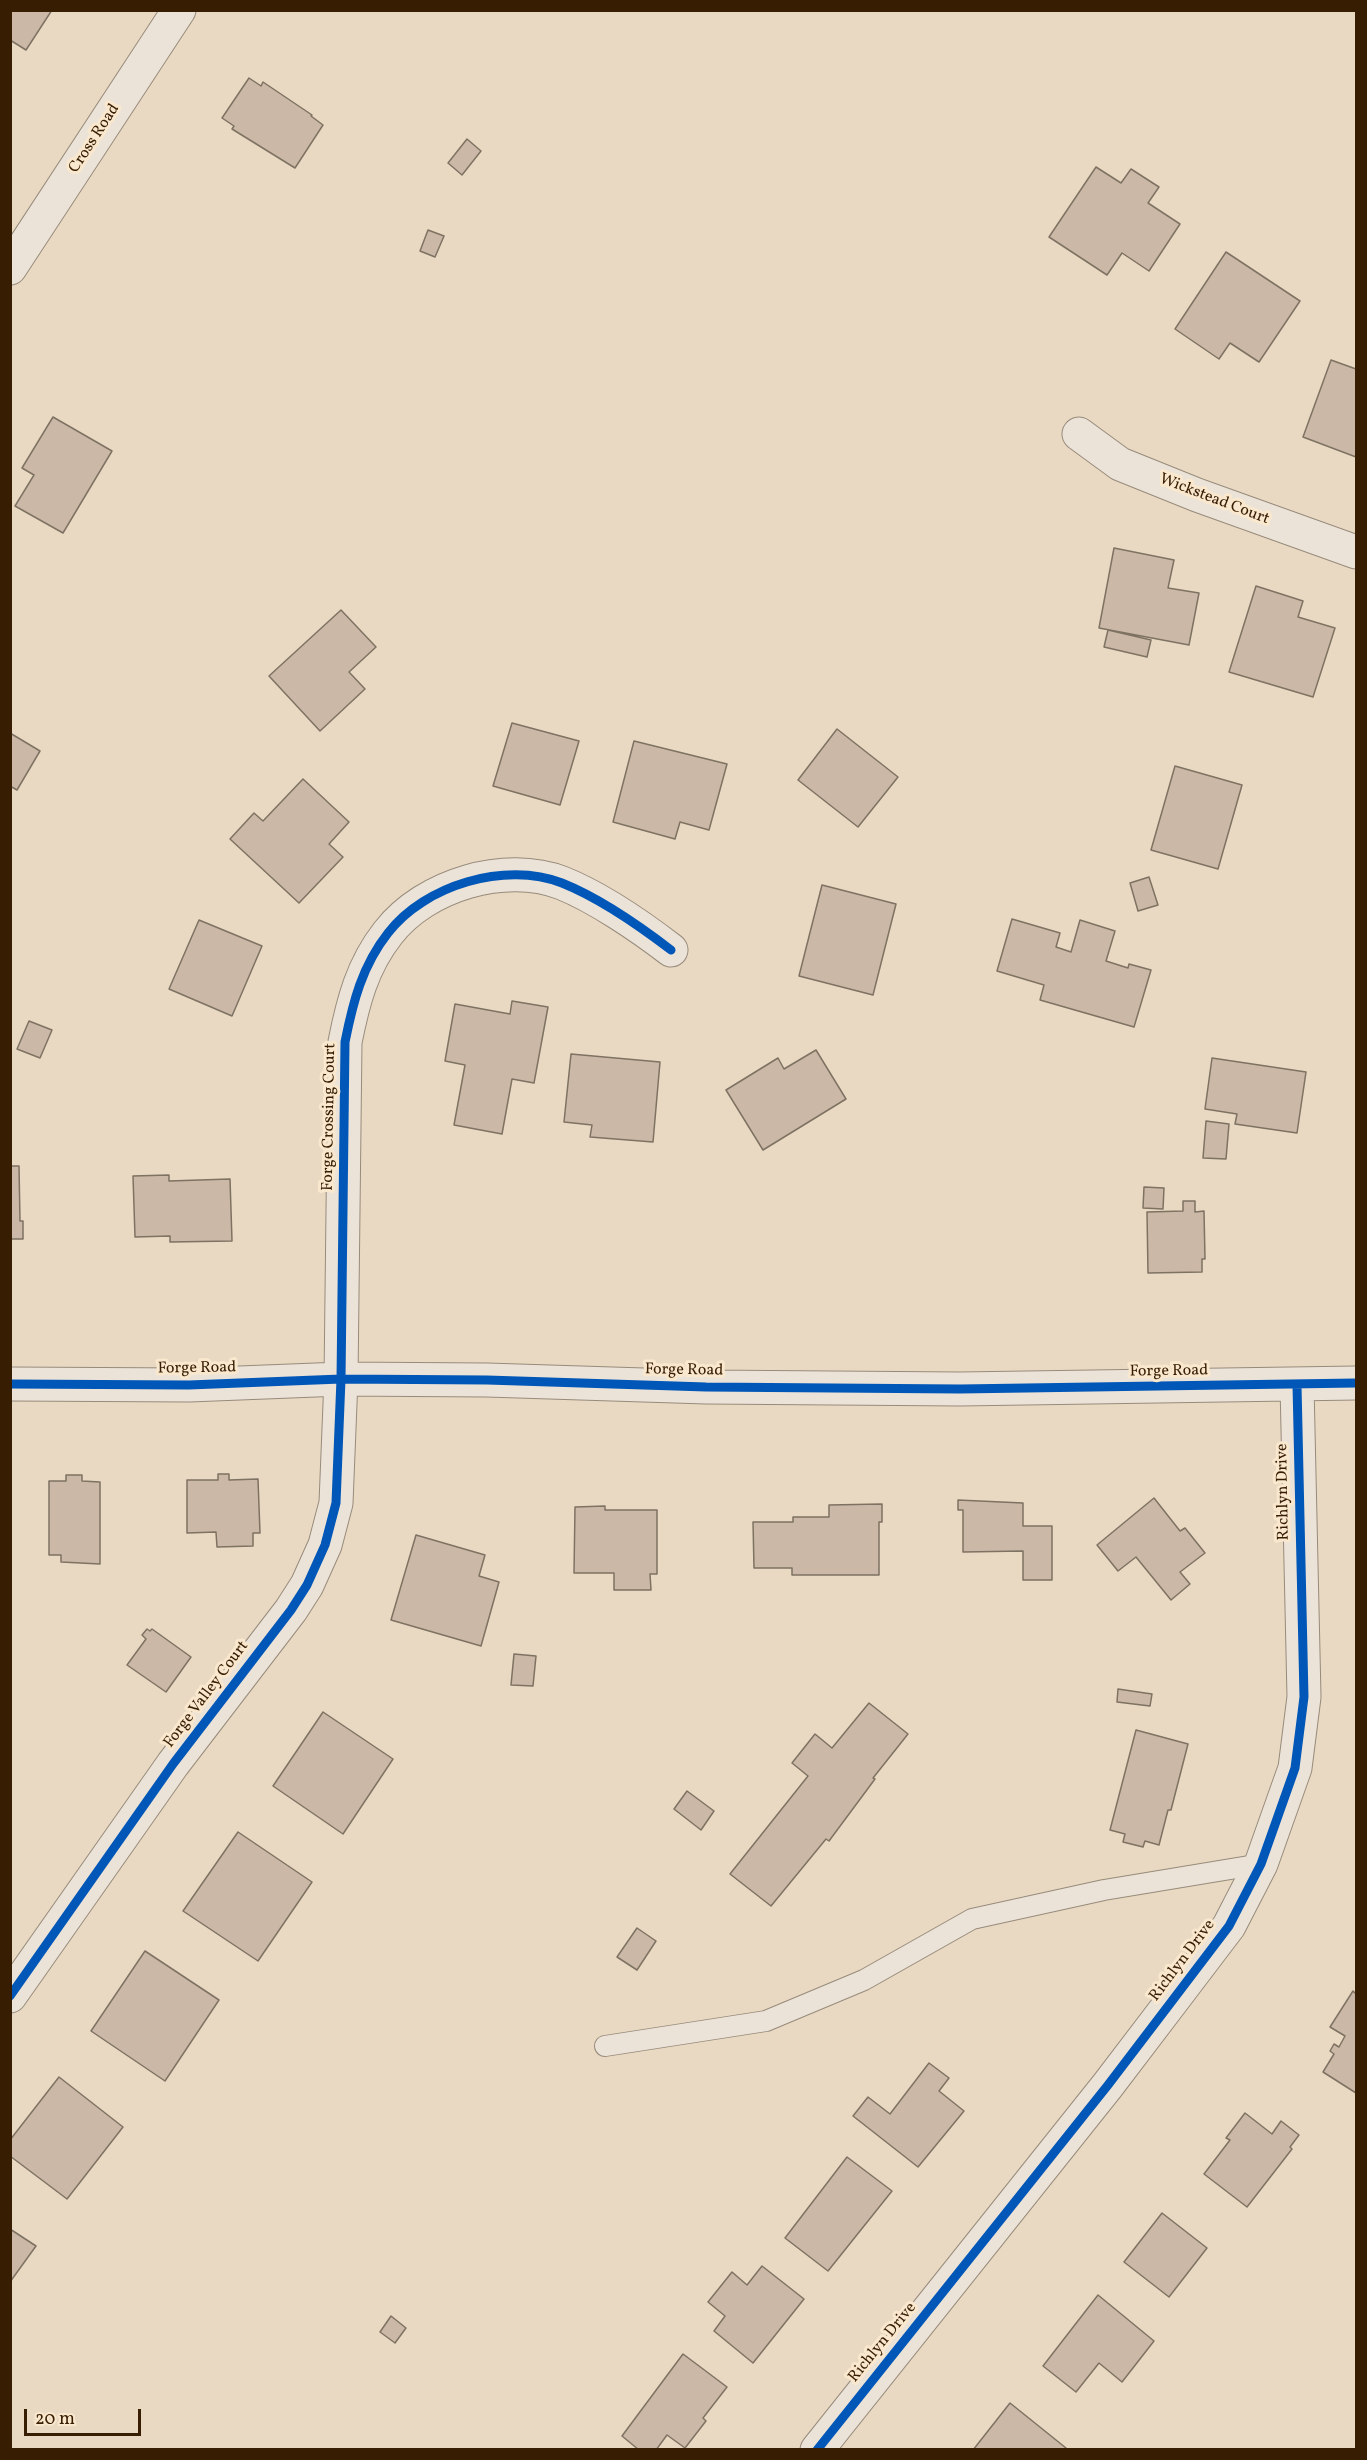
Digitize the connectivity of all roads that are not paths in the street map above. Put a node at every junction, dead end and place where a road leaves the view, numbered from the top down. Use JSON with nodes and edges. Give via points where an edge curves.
{"nodes":[{"id":1,"x":179,"y":10,"type":"edge"},
{"id":2,"x":10,"y":268,"type":"edge"},
{"id":3,"x":1079,"y":434,"type":"dead end"},
{"id":4,"x":1356,"y":552,"type":"edge"},
{"id":5,"x":671,"y":950,"type":"dead end"},
{"id":6,"x":341,"y":1379,"type":"junction"},
{"id":7,"x":1356,"y":1383,"type":"edge"},
{"id":8,"x":10,"y":1384,"type":"edge"},
{"id":9,"x":1297,"y":1385,"type":"junction"},
{"id":10,"x":1262,"y":1864,"type":"junction"},
{"id":11,"x":10,"y":1996,"type":"edge"},
{"id":12,"x":605,"y":2046,"type":"dead end"},
{"id":13,"x":817,"y":2450,"type":"edge"}],
"edges":[{"from":1,"to":2,"type":"street","name":"Cross Road"},
{"from":3,"to":4,"type":"street","name":"Wickstead Court","via":[[1120,464]]},
{"from":5,"to":6,"type":"street","name":"Forge Crossing Court","via":[[641,927],[561,883],[518,874],[478,878],[437,894],[388,932],[355,993],[345,1042]]},
{"from":6,"to":8,"type":"street","name":"Forge Road","via":[[189,1385]]},
{"from":6,"to":9,"type":"street","name":"Forge Road","via":[[914,1389]]},
{"from":6,"to":11,"type":"street","name":"Forge Valley Court","via":[[336,1503],[325,1545],[307,1585],[173,1764]]},
{"from":7,"to":9,"type":"street","name":"Forge Road"},
{"from":9,"to":10,"type":"street","name":"Richlyn Drive","via":[[1304,1697],[1295,1768]]},
{"from":10,"to":12,"type":"lane","via":[[1104,1890],[972,1919],[864,1980],[766,2021]]},
{"from":10,"to":13,"type":"street","name":"Richlyn Drive","via":[[1229,1926],[1130,2057]]}]}
